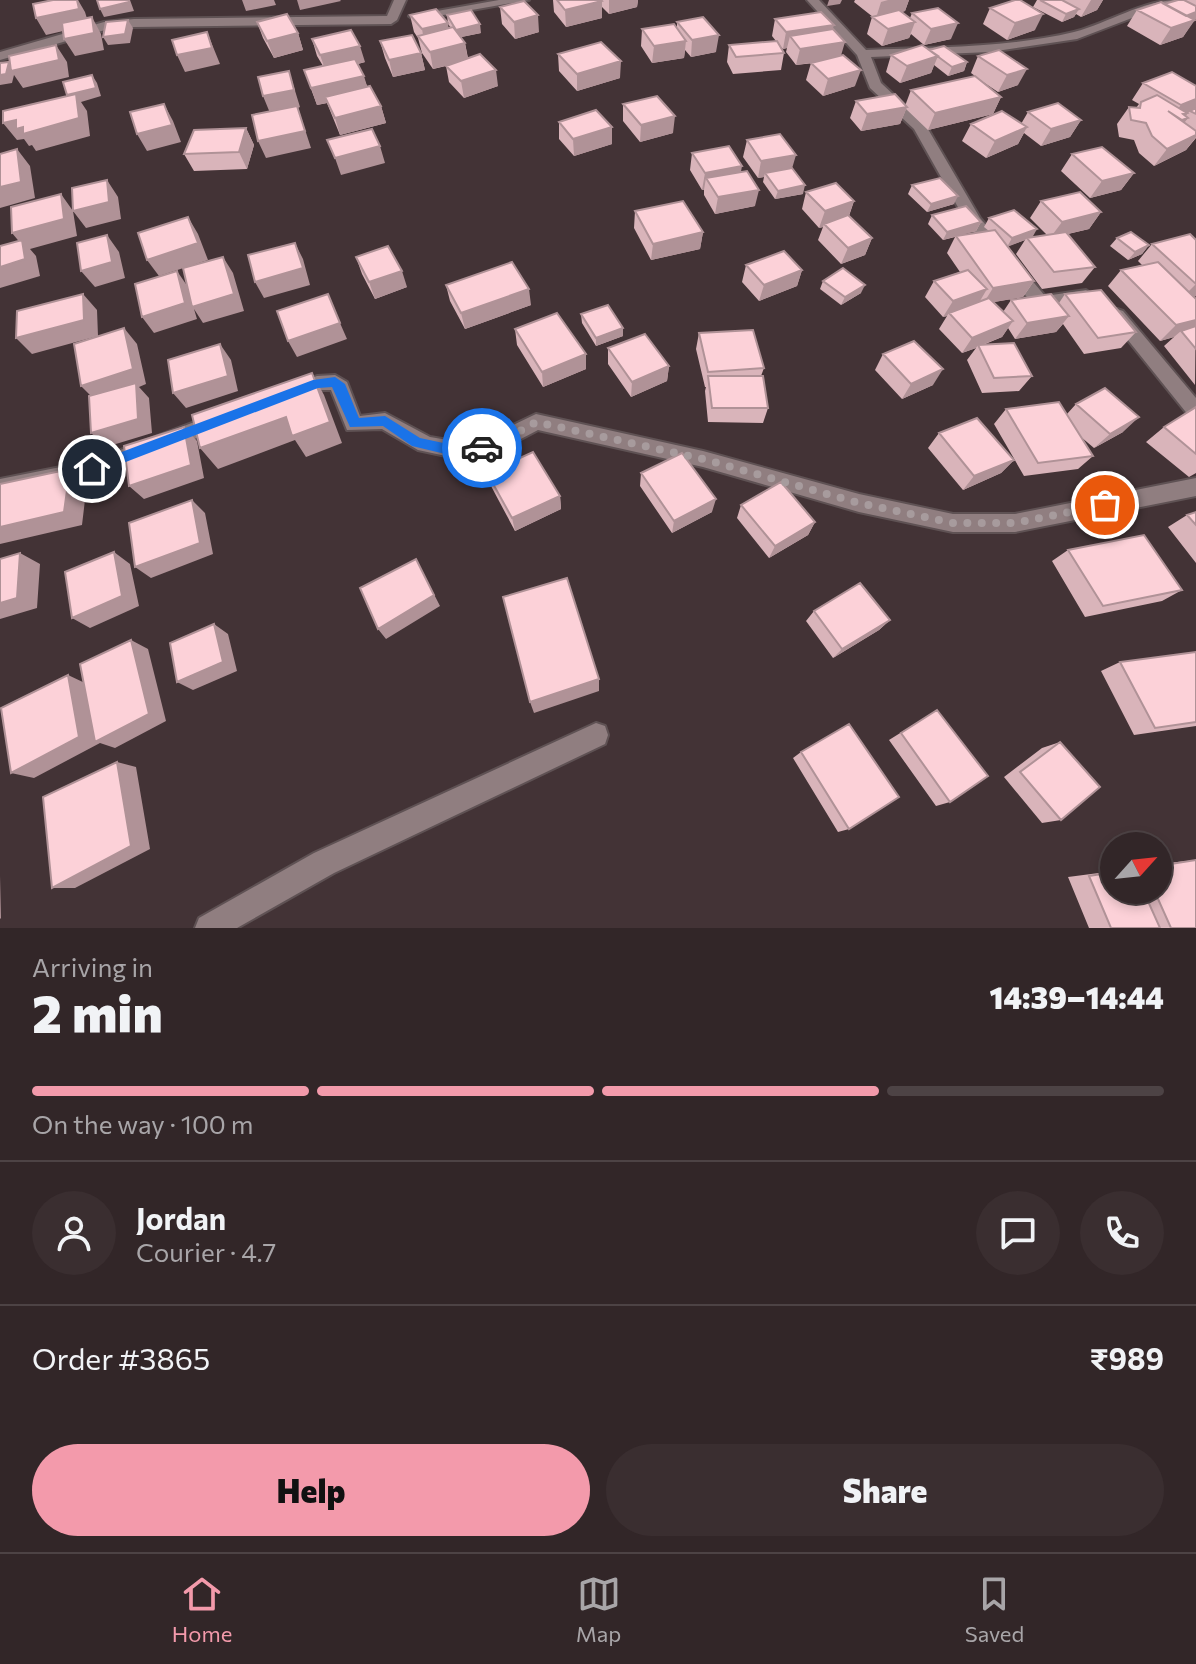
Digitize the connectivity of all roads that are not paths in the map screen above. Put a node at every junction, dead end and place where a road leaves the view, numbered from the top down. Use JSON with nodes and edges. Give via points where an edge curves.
{"nodes":[{"id":1,"x":400,"y":0,"type":"edge"},
{"id":2,"x":523,"y":0,"type":"edge"},
{"id":3,"x":813,"y":0,"type":"edge"},
{"id":4,"x":1173,"y":0,"type":"edge"},
{"id":5,"x":391,"y":20,"type":"junction"},
{"id":6,"x":863,"y":54,"type":"junction"},
{"id":7,"x":0,"y":56,"type":"edge"},
{"id":8,"x":275,"y":399,"type":"edge"},
{"id":9,"x":246,"y":410,"type":"edge"},
{"id":10,"x":1196,"y":411,"type":"edge"},
{"id":11,"x":1196,"y":487,"type":"edge"},
{"id":12,"x":0,"y":488,"type":"edge"},
{"id":13,"x":596,"y":735,"type":"dead end"},
{"id":14,"x":209,"y":928,"type":"edge"}],
"edges":[{"from":1,"to":5,"type":"street"},
{"from":2,"to":5,"type":"street"},
{"from":3,"to":6,"type":"street"},
{"from":4,"to":6,"type":"street","via":[[1077,35],[990,48]]},
{"from":5,"to":7,"type":"street","via":[[134,23],[104,26]]},
{"from":6,"to":10,"type":"street","via":[[875,85],[920,127],[974,221],[1041,303],[1101,295]]},
{"from":8,"to":11,"type":"street","via":[[335,382],[354,424],[385,421],[416,442],[462,452],[498,444],[536,422],[953,523],[1015,523]]},
{"from":9,"to":12,"type":"street","via":[[92,469]]},
{"from":13,"to":14,"type":"street","via":[[324,863]]}]}
